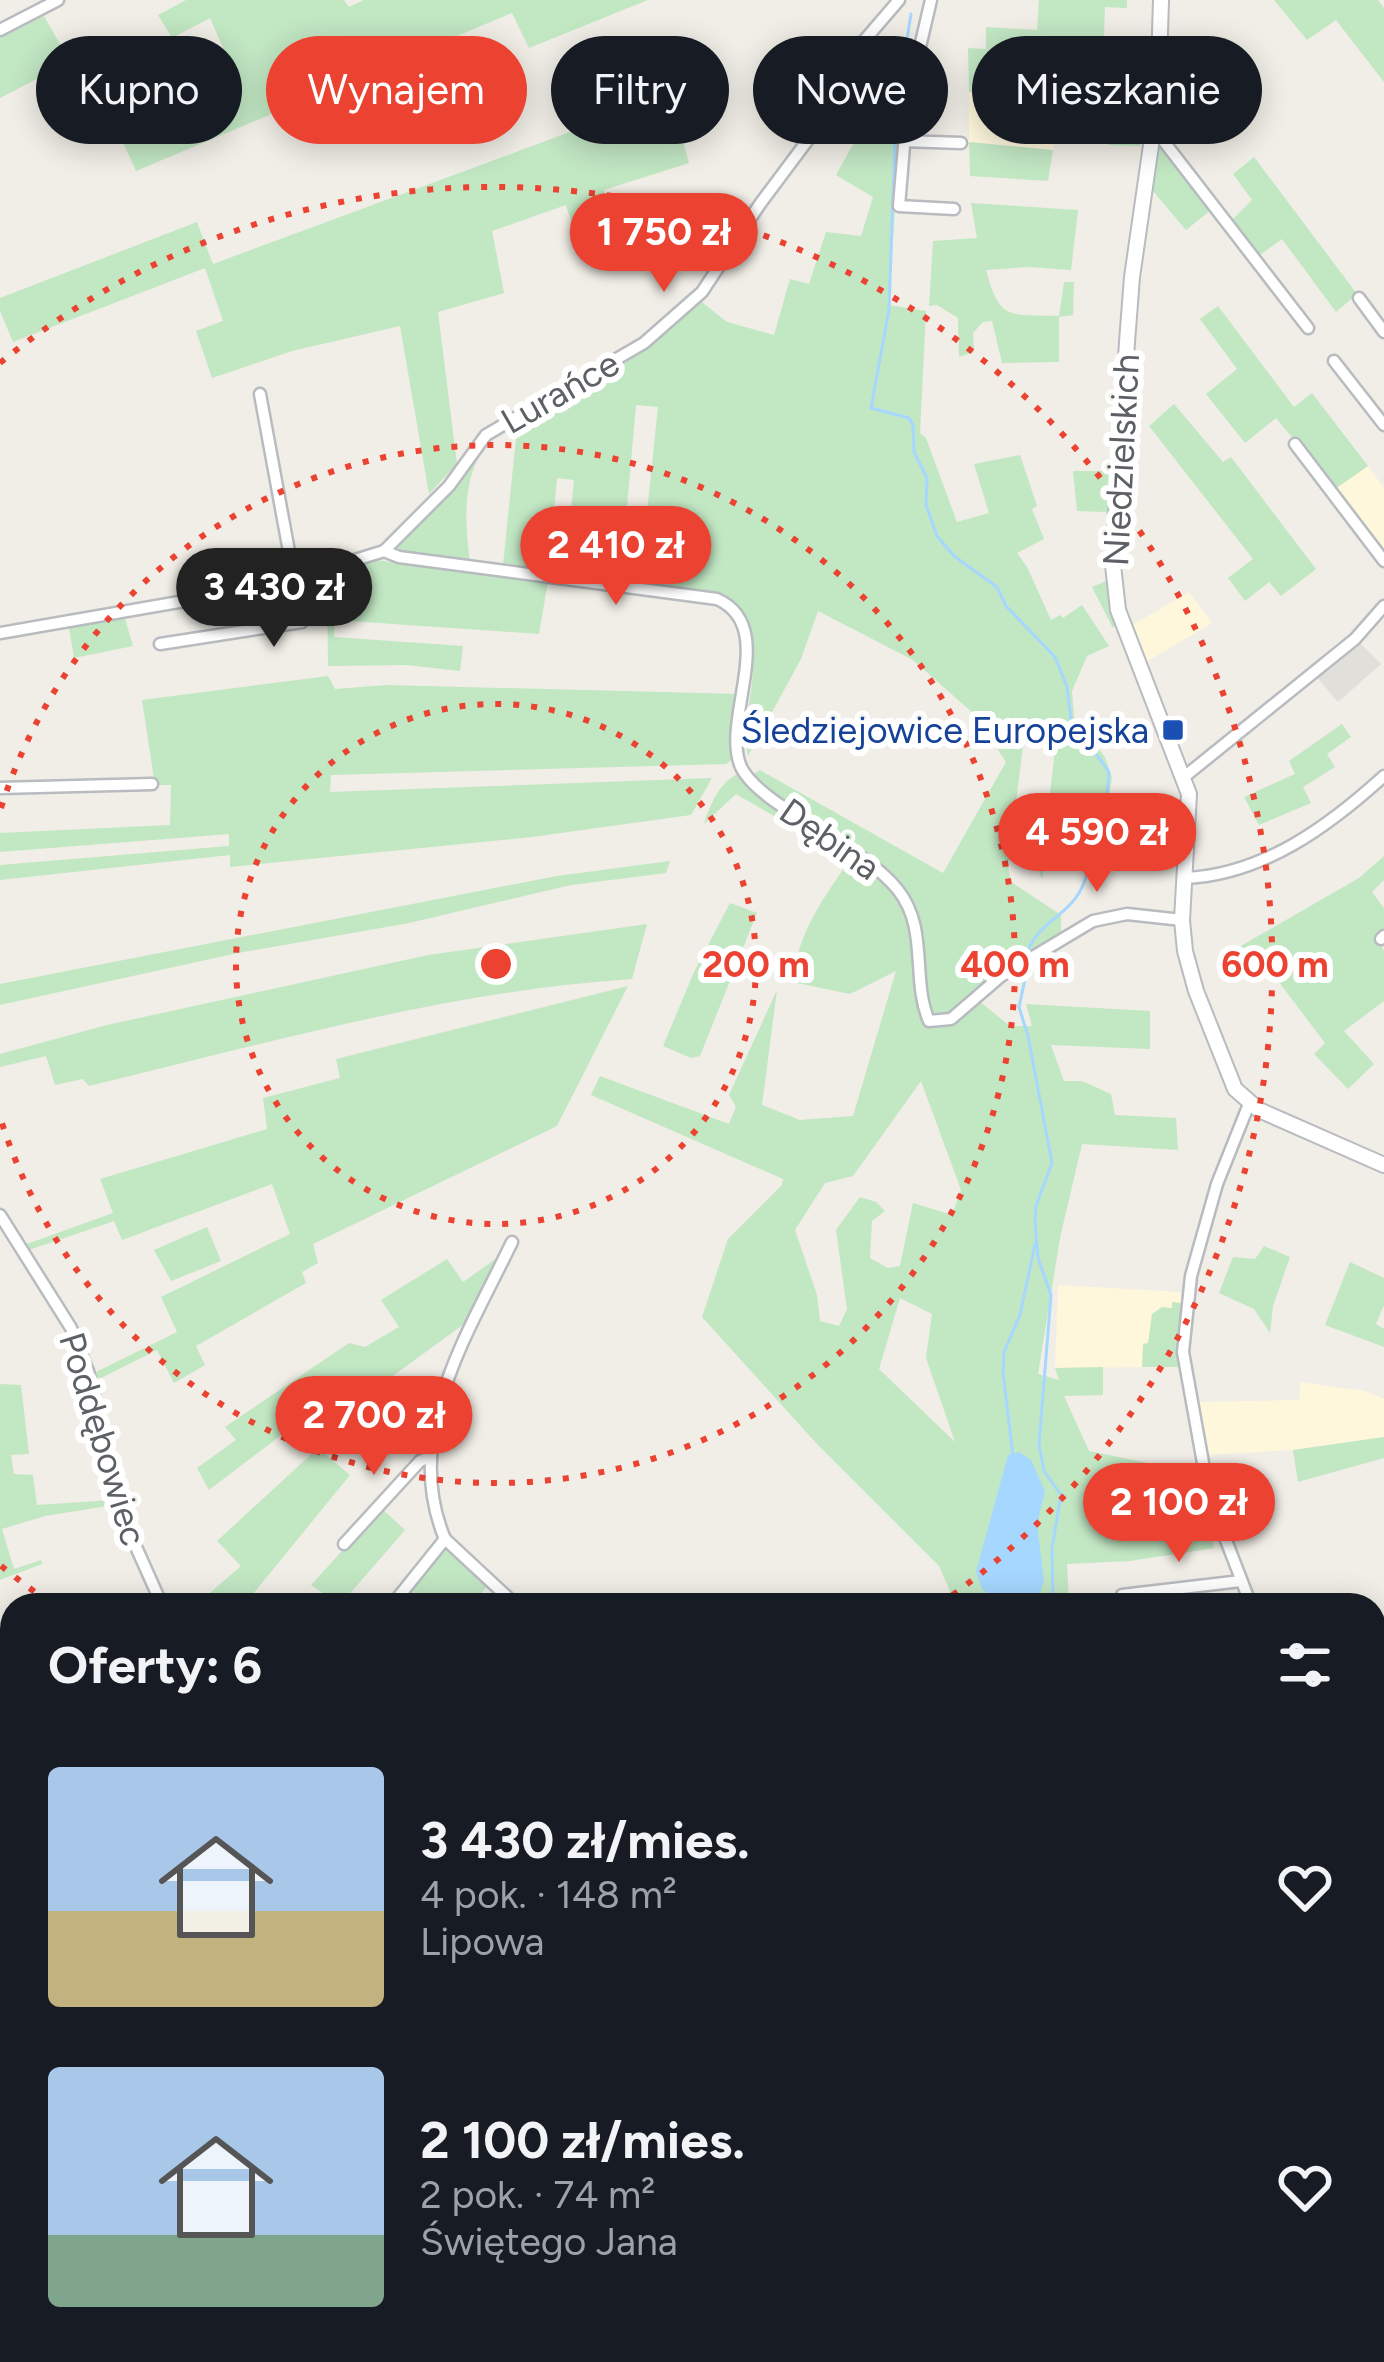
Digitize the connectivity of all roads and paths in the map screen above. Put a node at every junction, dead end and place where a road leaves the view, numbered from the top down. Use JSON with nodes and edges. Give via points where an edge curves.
{"nodes":[{"id":1,"x":58,"y":0,"type":"edge"},
{"id":2,"x":899,"y":0,"type":"edge"},
{"id":3,"x":931,"y":0,"type":"edge"},
{"id":4,"x":1161,"y":0,"type":"edge"},
{"id":5,"x":0,"y":30,"type":"edge"},
{"id":6,"x":920,"y":36,"type":"edge"},
{"id":7,"x":1161,"y":36,"type":"edge"},
{"id":8,"x":948,"y":143,"type":"edge"},
{"id":9,"x":962,"y":143,"type":"dead end"},
{"id":10,"x":903,"y":144,"type":"edge"},
{"id":11,"x":1152,"y":144,"type":"edge"},
{"id":12,"x":1166,"y":144,"type":"edge"},
{"id":13,"x":954,"y":209,"type":"dead end"},
{"id":14,"x":1359,"y":298,"type":"dead end"},
{"id":15,"x":1308,"y":328,"type":"dead end"},
{"id":16,"x":1384,"y":332,"type":"edge"},
{"id":17,"x":1334,"y":362,"type":"dead end"},
{"id":18,"x":260,"y":394,"type":"dead end"},
{"id":19,"x":1384,"y":425,"type":"edge"},
{"id":20,"x":1295,"y":444,"type":"dead end"},
{"id":21,"x":384,"y":551,"type":"junction"},
{"id":22,"x":1384,"y":561,"type":"edge"},
{"id":23,"x":294,"y":580,"type":"junction"},
{"id":24,"x":1384,"y":606,"type":"edge"},
{"id":25,"x":0,"y":633,"type":"edge"},
{"id":26,"x":160,"y":644,"type":"dead end"},
{"id":27,"x":1384,"y":776,"type":"edge"},
{"id":28,"x":1184,"y":777,"type":"junction"},
{"id":29,"x":152,"y":784,"type":"dead end"},
{"id":30,"x":0,"y":788,"type":"edge"},
{"id":31,"x":1187,"y":878,"type":"junction"},
{"id":32,"x":1182,"y":920,"type":"junction"},
{"id":33,"x":1249,"y":1104,"type":"junction"},
{"id":34,"x":1384,"y":1165,"type":"edge"},
{"id":35,"x":0,"y":1215,"type":"edge"},
{"id":36,"x":512,"y":1242,"type":"dead end"},
{"id":37,"x":430,"y":1457,"type":"junction"},
{"id":38,"x":445,"y":1539,"type":"junction"},
{"id":39,"x":344,"y":1544,"type":"dead end"},
{"id":40,"x":1241,"y":1581,"type":"junction"},
{"id":41,"x":157,"y":1593,"type":"edge"},
{"id":42,"x":402,"y":1593,"type":"edge"},
{"id":43,"x":503,"y":1593,"type":"edge"},
{"id":44,"x":1139,"y":1593,"type":"edge"},
{"id":45,"x":1246,"y":1593,"type":"edge"}],
"edges":[{"from":1,"to":5,"type":"street"},
{"from":2,"to":21,"type":"street","name":"Lurańce","via":[[702,292],[644,343],[486,435]]},
{"from":3,"to":6,"type":"street"},
{"from":4,"to":7,"type":"street","name":"Niedzielskich"},
{"from":8,"to":9,"type":"street"},
{"from":10,"to":13,"type":"street","via":[[899,206]]},
{"from":11,"to":28,"type":"street","name":"Niedzielskich","via":[[1132,277],[1114,589],[1127,642]]},
{"from":12,"to":15,"type":"street"},
{"from":14,"to":16,"type":"street"},
{"from":17,"to":19,"type":"street"},
{"from":18,"to":23,"type":"street"},
{"from":20,"to":22,"type":"street"},
{"from":21,"to":23,"type":"street"},
{"from":21,"to":32,"type":"street","name":"Dębina","via":[[730,604],[747,634],[739,760],[761,791],[861,853],[902,894],[918,938],[929,1021],[951,1019],[985,987],[1085,925],[1111,915]]},
{"from":23,"to":25,"type":"street"},
{"from":23,"to":26,"type":"street","via":[[302,622]]},
{"from":24,"to":28,"type":"street"},
{"from":27,"to":31,"type":"street","via":[[1303,840]]},
{"from":28,"to":31,"type":"street","name":"Niedzielskich"},
{"from":29,"to":30,"type":"street"},
{"from":31,"to":32,"type":"street","name":"Niedzielskich"},
{"from":32,"to":33,"type":"street","name":"Niedzielskich","via":[[1195,988],[1235,1089]]},
{"from":33,"to":34,"type":"street"},
{"from":33,"to":40,"type":"street","via":[[1190,1276],[1184,1352],[1209,1496]]},
{"from":35,"to":41,"type":"street","name":"Poddębowiec","via":[[71,1328],[124,1520]]},
{"from":36,"to":37,"type":"street","via":[[442,1392]]},
{"from":37,"to":38,"type":"street"},
{"from":37,"to":39,"type":"street"},
{"from":38,"to":42,"type":"street"},
{"from":38,"to":43,"type":"street"},
{"from":40,"to":44,"type":"street"},
{"from":40,"to":45,"type":"street"}]}
